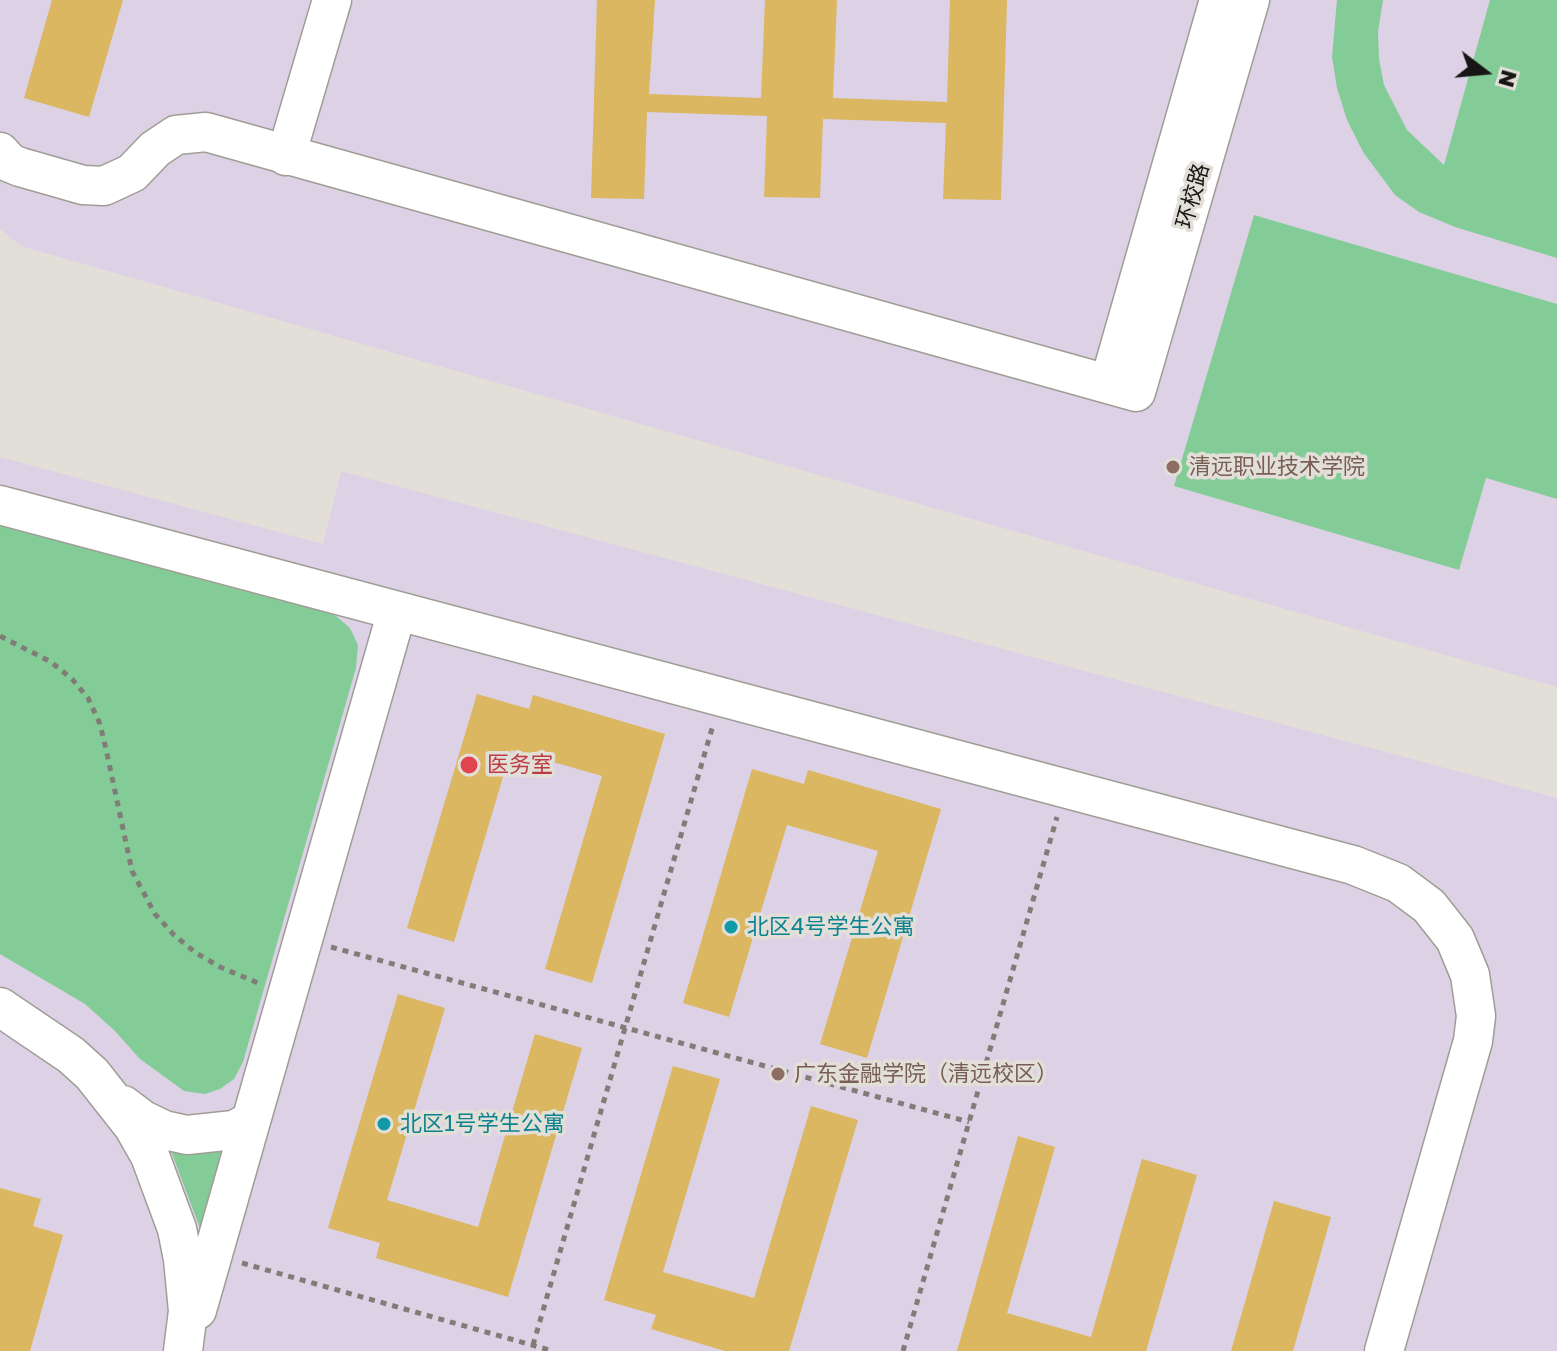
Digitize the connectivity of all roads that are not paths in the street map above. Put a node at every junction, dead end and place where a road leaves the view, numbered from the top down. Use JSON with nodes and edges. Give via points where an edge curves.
{"nodes":[{"id":1,"x":332,"y":0,"type":"edge"},
{"id":2,"x":1219,"y":0,"type":"edge"},
{"id":3,"x":1250,"y":0,"type":"edge"},
{"id":4,"x":0,"y":152,"type":"edge"},
{"id":5,"x":286,"y":156,"type":"junction"},
{"id":6,"x":1123,"y":388,"type":"junction"},
{"id":7,"x":0,"y":505,"type":"edge"},
{"id":8,"x":397,"y":611,"type":"junction"},
{"id":9,"x":0,"y":1007,"type":"edge"},
{"id":10,"x":111,"y":1097,"type":"junction"},
{"id":11,"x":251,"y":1121,"type":"junction"},
{"id":12,"x":184,"y":1351,"type":"edge"},
{"id":13,"x":1384,"y":1351,"type":"edge"}],
"edges":[{"from":1,"to":5,"type":"street"},
{"from":2,"to":6,"type":"street","name":"环校路"},
{"from":3,"to":6,"type":"street","name":"环校路"},
{"from":4,"to":5,"type":"street","via":[[20,167],[93,186],[117,182],[155,149],[191,132]]},
{"from":5,"to":6,"type":"street"},
{"from":7,"to":8,"type":"street"},
{"from":8,"to":11,"type":"street"},
{"from":8,"to":13,"type":"street","via":[[1379,874],[1416,894],[1455,939],[1470,975],[1476,1016]]},
{"from":9,"to":10,"type":"street","via":[[71,1055]]},
{"from":10,"to":11,"type":"street","via":[[143,1120],[187,1135],[234,1130]]},
{"from":10,"to":12,"type":"street","via":[[150,1156],[177,1229],[187,1284]]},
{"from":11,"to":12,"type":"street"}]}
